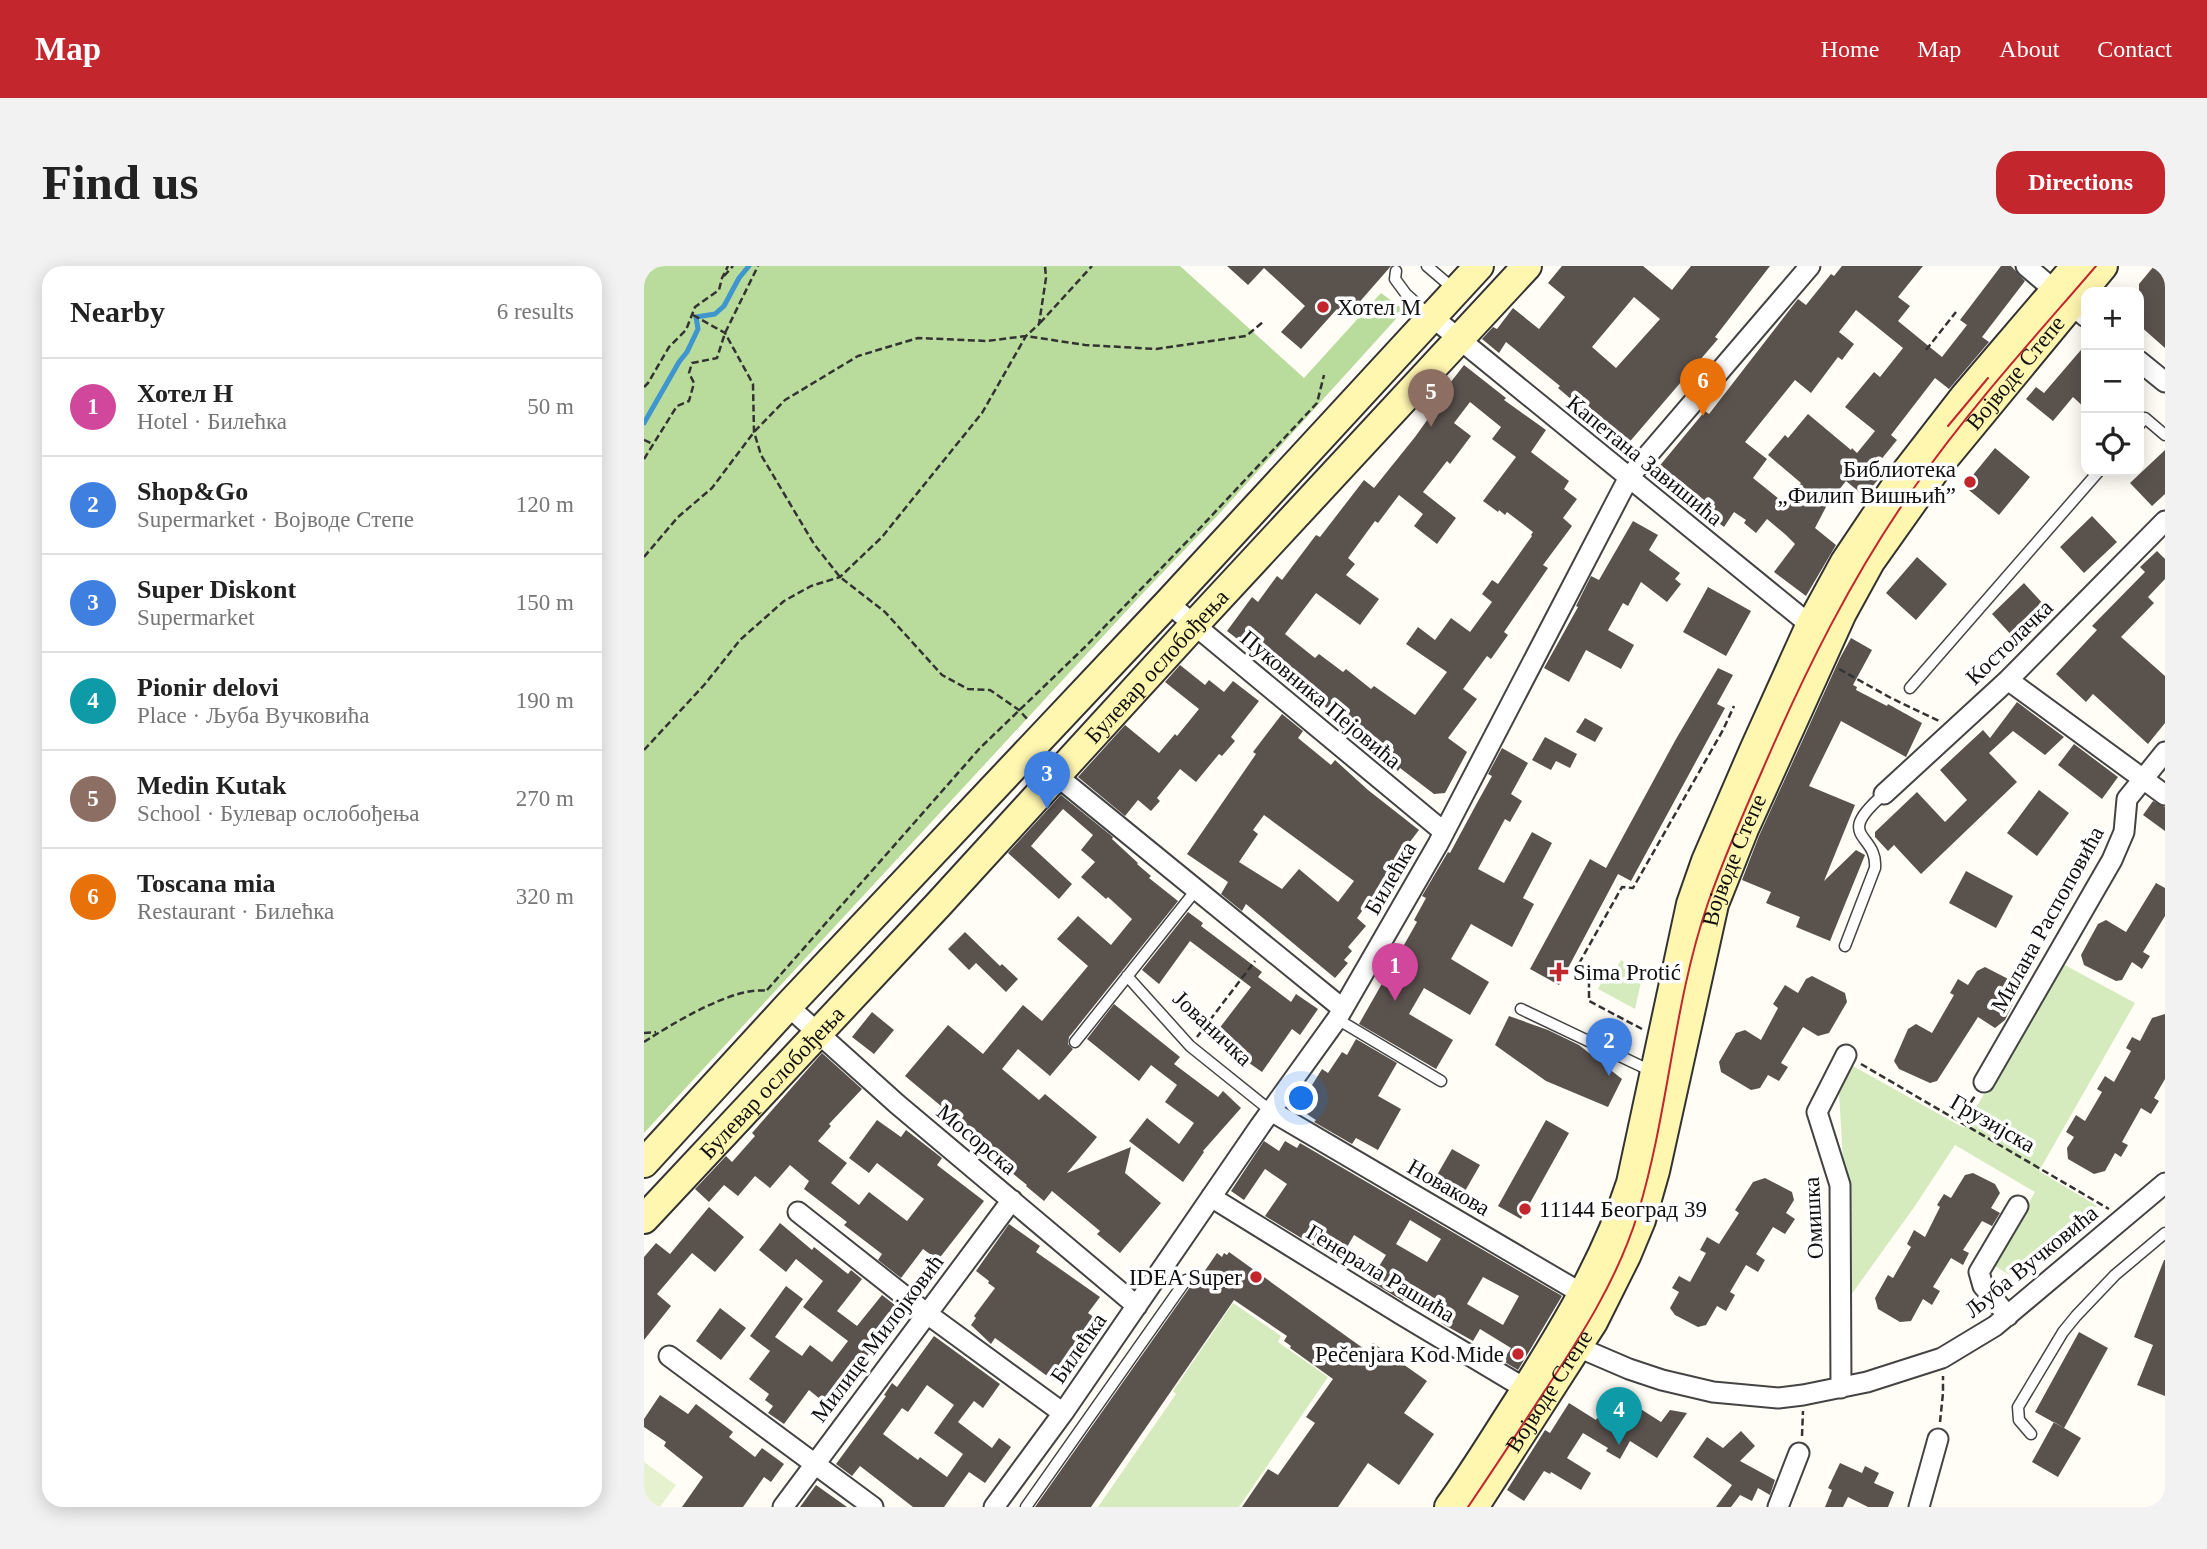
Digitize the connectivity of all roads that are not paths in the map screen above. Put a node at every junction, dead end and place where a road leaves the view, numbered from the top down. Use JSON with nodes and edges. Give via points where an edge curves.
{"nodes":[{"id":1,"x":1427,"y":266,"type":"edge"},
{"id":2,"x":1479,"y":266,"type":"edge"},
{"id":3,"x":1527,"y":266,"type":"edge"},
{"id":4,"x":1810,"y":266,"type":"edge"},
{"id":5,"x":2026,"y":266,"type":"edge"},
{"id":6,"x":2076,"y":266,"type":"edge"},
{"id":7,"x":2104,"y":266,"type":"edge"},
{"id":8,"x":1396,"y":271,"type":"dead end"},
{"id":9,"x":1455,"y":291,"type":"junction"},
{"id":10,"x":2071,"y":304,"type":"edge"},
{"id":11,"x":1431,"y":316,"type":"junction"},
{"id":12,"x":1458,"y":340,"type":"junction"},
{"id":13,"x":2144,"y":365,"type":"edge"},
{"id":14,"x":2165,"y":383,"type":"edge"},
{"id":15,"x":2144,"y":419,"type":"edge"},
{"id":16,"x":2165,"y":435,"type":"edge"},
{"id":17,"x":2095,"y":476,"type":"edge"},
{"id":18,"x":1629,"y":477,"type":"junction"},
{"id":19,"x":2165,"y":521,"type":"edge"},
{"id":20,"x":1168,"y":603,"type":"junction"},
{"id":21,"x":1194,"y":625,"type":"junction"},
{"id":22,"x":1820,"y":633,"type":"junction"},
{"id":23,"x":2008,"y":680,"type":"junction"},
{"id":24,"x":1910,"y":688,"type":"dead end"},
{"id":25,"x":2165,"y":752,"type":"edge"},
{"id":26,"x":1057,"y":776,"type":"junction"},
{"id":27,"x":2143,"y":778,"type":"junction"},
{"id":28,"x":1884,"y":794,"type":"joint"},
{"id":29,"x":2165,"y":795,"type":"edge"},
{"id":30,"x":1444,"y":832,"type":"junction"},
{"id":31,"x":1196,"y":890,"type":"junction"},
{"id":32,"x":1844,"y":946,"type":"dead end"},
{"id":33,"x":1127,"y":976,"type":"junction"},
{"id":34,"x":777,"y":998,"type":"junction"},
{"id":35,"x":1521,"y":1009,"type":"dead end"},
{"id":36,"x":1340,"y":1014,"type":"junction"},
{"id":37,"x":817,"y":1032,"type":"junction"},
{"id":38,"x":1075,"y":1042,"type":"dead end"},
{"id":39,"x":1846,"y":1055,"type":"road end"},
{"id":40,"x":1655,"y":1070,"type":"junction"},
{"id":41,"x":1441,"y":1081,"type":"dead end"},
{"id":42,"x":1984,"y":1082,"type":"road end"},
{"id":43,"x":1271,"y":1111,"type":"junction"},
{"id":44,"x":644,"y":1163,"type":"edge"},
{"id":45,"x":2165,"y":1183,"type":"edge"},
{"id":46,"x":1211,"y":1197,"type":"junction"},
{"id":47,"x":1012,"y":1200,"type":"junction"},
{"id":48,"x":2018,"y":1206,"type":"dead end"},
{"id":49,"x":798,"y":1213,"type":"dead end"},
{"id":50,"x":644,"y":1219,"type":"edge"},
{"id":51,"x":2165,"y":1233,"type":"edge"},
{"id":52,"x":1186,"y":1280,"type":"dead end"},
{"id":53,"x":1592,"y":1300,"type":"junction"},
{"id":54,"x":1137,"y":1306,"type":"junction"},
{"id":55,"x":926,"y":1313,"type":"junction"},
{"id":56,"x":2008,"y":1316,"type":"junction"},
{"id":57,"x":1567,"y":1343,"type":"junction"},
{"id":58,"x":669,"y":1356,"type":"dead end"},
{"id":59,"x":1841,"y":1388,"type":"junction"},
{"id":60,"x":1526,"y":1389,"type":"junction"},
{"id":61,"x":1063,"y":1413,"type":"junction"},
{"id":62,"x":2031,"y":1434,"type":"dead end"},
{"id":63,"x":1938,"y":1439,"type":"road end"},
{"id":64,"x":1799,"y":1453,"type":"road end"},
{"id":65,"x":814,"y":1465,"type":"junction"},
{"id":66,"x":783,"y":1507,"type":"edge"},
{"id":67,"x":873,"y":1507,"type":"edge"},
{"id":68,"x":994,"y":1507,"type":"edge"},
{"id":69,"x":1026,"y":1507,"type":"edge"},
{"id":70,"x":1449,"y":1507,"type":"edge"},
{"id":71,"x":1474,"y":1507,"type":"edge"},
{"id":72,"x":1778,"y":1507,"type":"edge"},
{"id":73,"x":1919,"y":1507,"type":"edge"}],
"edges":[{"from":1,"to":9,"type":"lane"},
{"from":2,"to":9,"type":"main road","name":"Булевар ослобођења"},
{"from":3,"to":12,"type":"main road","name":"Булевар ослобођења"},
{"from":4,"to":18,"type":"street","name":"Билећка"},
{"from":5,"to":10,"type":"street"},
{"from":6,"to":10,"type":"main road","name":"Војводе Степе"},
{"from":7,"to":10,"type":"main road","name":"Војводе Степе"},
{"from":8,"to":11,"type":"lane","via":[[1396,283]]},
{"from":9,"to":11,"type":"main road","name":"Булевар ослобођења"},
{"from":10,"to":22,"type":"main road","name":"Војводе Степе","via":[[1938,466]]},
{"from":11,"to":12,"type":"street","name":"Капетана Завишића"},
{"from":11,"to":20,"type":"main road","name":"Булевар ослобођења"},
{"from":12,"to":18,"type":"street","name":"Капетана Завишића"},
{"from":12,"to":21,"type":"main road","name":"Булевар ослобођења"},
{"from":13,"to":14,"type":"street"},
{"from":15,"to":16,"type":"lane"},
{"from":17,"to":24,"type":"lane"},
{"from":18,"to":22,"type":"street","name":"Капетана Завишића"},
{"from":18,"to":30,"type":"street","name":"Билећка"},
{"from":19,"to":23,"type":"street","name":"Костолачка"},
{"from":20,"to":21,"type":"street","name":"Пуковника Пејовића"},
{"from":20,"to":34,"type":"main road","name":"Булевар ослобођења"},
{"from":21,"to":26,"type":"main road","name":"Булевар ослобођења"},
{"from":21,"to":30,"type":"street","name":"Пуковника Пејовића"},
{"from":22,"to":40,"type":"main road","name":"Војводе Степе","via":[[1733,798],[1699,882]]},
{"from":22,"to":53,"type":"main road","name":"Војводе Степе","via":[[1714,904],[1641,1220],[1626,1256]]},
{"from":23,"to":27,"type":"street"},
{"from":23,"to":28,"type":"street","name":"Костолачка"},
{"from":25,"to":27,"type":"street","name":"Милана Распоповића"},
{"from":26,"to":31,"type":"street"},
{"from":26,"to":37,"type":"main road","name":"Булевар ослобођења"},
{"from":27,"to":29,"type":"street"},
{"from":27,"to":42,"type":"street","name":"Милана Распоповића","via":[[2127,799],[2124,832],[2112,860]]},
{"from":28,"to":32,"type":"lane","via":[[1867,808],[1859,826],[1876,859]]},
{"from":30,"to":36,"type":"street","name":"Билећка"},
{"from":31,"to":33,"type":"lane"},
{"from":31,"to":36,"type":"street"},
{"from":33,"to":38,"type":"lane"},
{"from":33,"to":43,"type":"lane","name":"Јованичка","via":[[1190,1046]]},
{"from":34,"to":37,"type":"street","name":"Мосорска"},
{"from":34,"to":44,"type":"main road","name":"Булевар ослобођења"},
{"from":35,"to":40,"type":"lane"},
{"from":36,"to":41,"type":"lane"},
{"from":36,"to":43,"type":"street","name":"Билећка"},
{"from":37,"to":47,"type":"street","name":"Мосорска"},
{"from":37,"to":50,"type":"main road","name":"Булевар ослобођења"},
{"from":39,"to":59,"type":"street","name":"Омишка","via":[[1817,1112],[1840,1185]]},
{"from":40,"to":53,"type":"main road","name":"Војводе Степе","via":[[1627,1196]]},
{"from":43,"to":46,"type":"street","name":"Билећка"},
{"from":43,"to":53,"type":"street","name":"Новакова"},
{"from":45,"to":56,"type":"street","name":"Љуба Вучковића"},
{"from":46,"to":54,"type":"street","name":"Билећка"},
{"from":46,"to":60,"type":"street","name":"Генерала Рашића"},
{"from":47,"to":54,"type":"street","name":"Мосорска"},
{"from":47,"to":55,"type":"street","name":"Милице Милојковић"},
{"from":48,"to":56,"type":"street","via":[[1979,1272],[1983,1286]]},
{"from":49,"to":55,"type":"street"},
{"from":51,"to":62,"type":"lane","via":[[2096,1293],[2063,1332],[2018,1407],[2019,1420]]},
{"from":52,"to":69,"type":"lane"},
{"from":53,"to":57,"type":"main road","name":"Војводе Степе"},
{"from":54,"to":61,"type":"street","name":"Билећка"},
{"from":55,"to":61,"type":"street"},
{"from":55,"to":65,"type":"street","name":"Милице Милојковић"},
{"from":56,"to":59,"type":"street","name":"Љуба Вучковића","via":[[1942,1358]]},
{"from":57,"to":59,"type":"street","name":"Љуба Вучковића","via":[[1685,1387],[1778,1398]]},
{"from":57,"to":60,"type":"main road","name":"Војводе Степе"},
{"from":57,"to":71,"type":"main road","name":"Војводе Степе"},
{"from":58,"to":65,"type":"street"},
{"from":60,"to":70,"type":"main road","name":"Војводе Степе"},
{"from":61,"to":68,"type":"street","name":"Билећка"},
{"from":63,"to":73,"type":"street"},
{"from":64,"to":72,"type":"street"},
{"from":65,"to":66,"type":"street","name":"Милице Милојковић"},
{"from":65,"to":67,"type":"street"}]}
